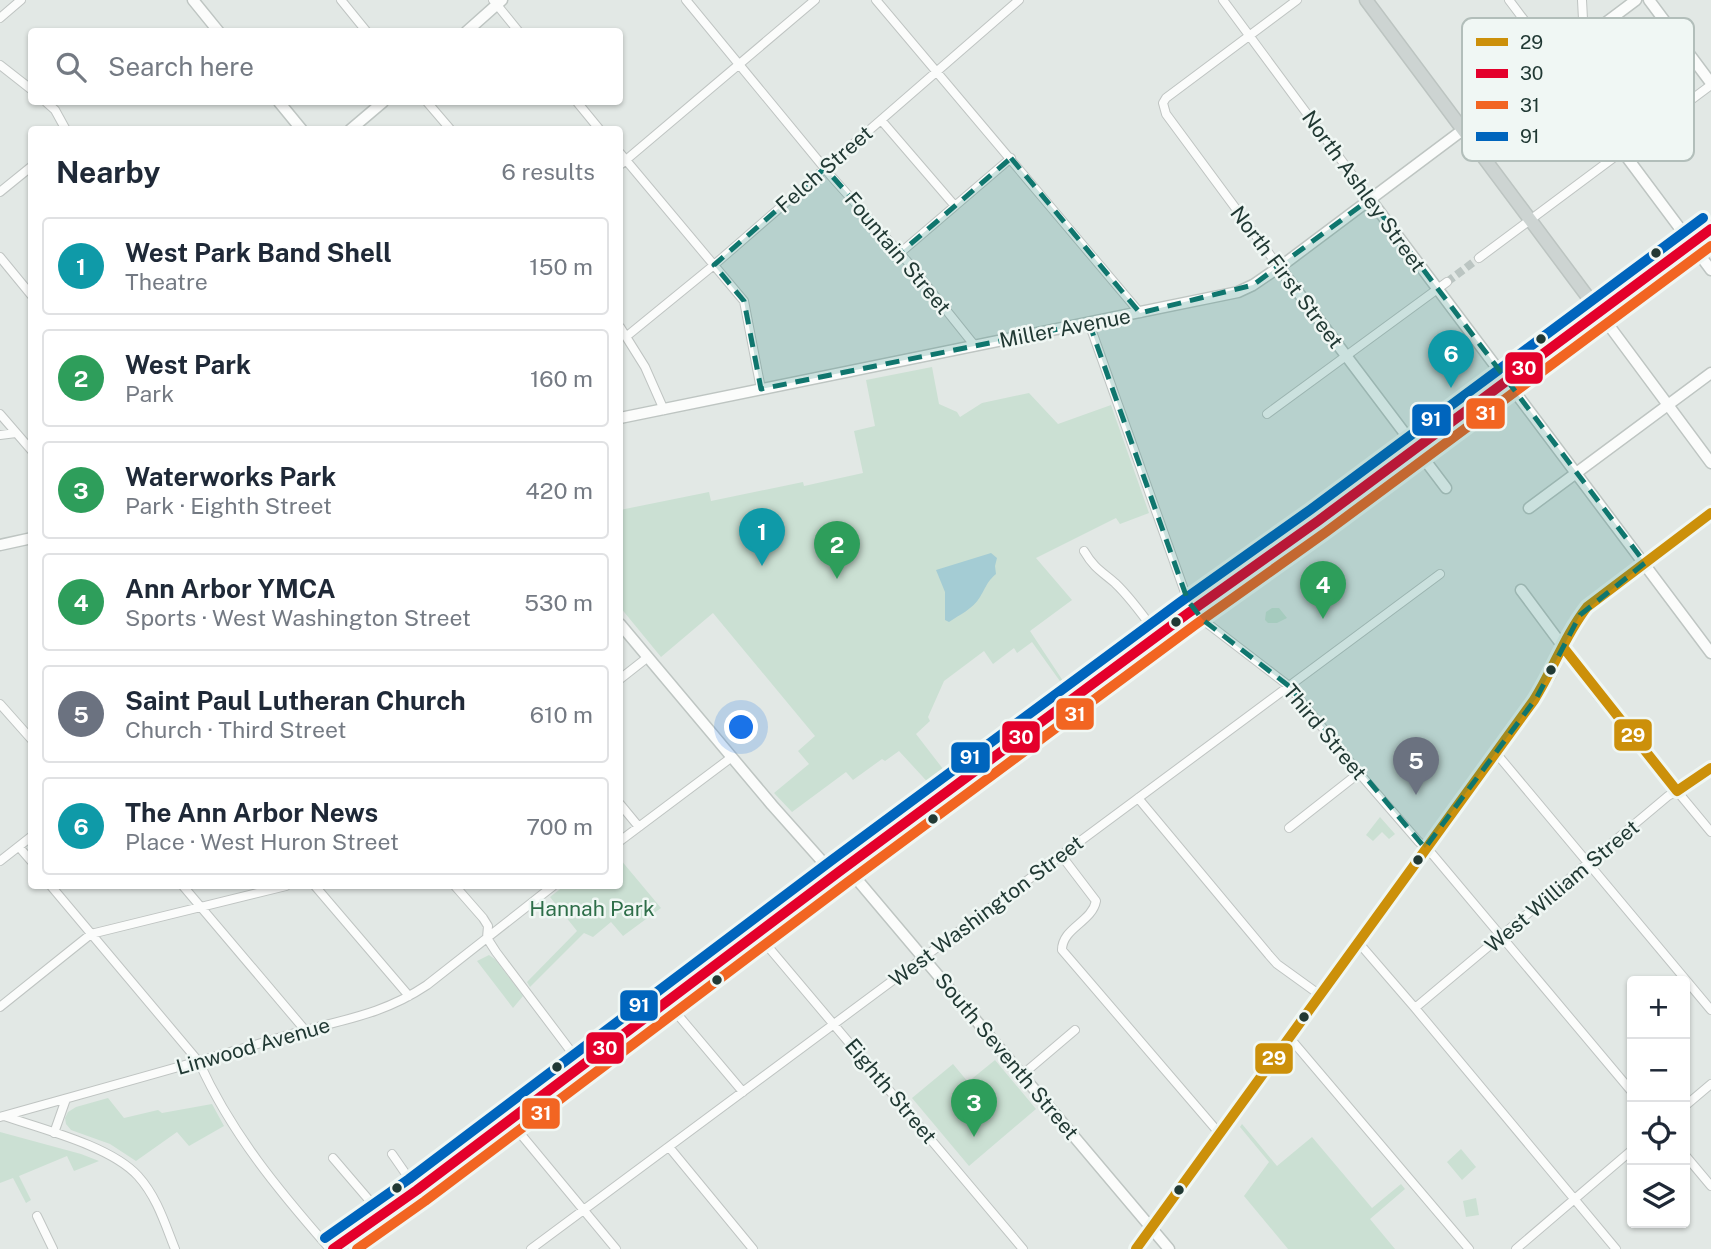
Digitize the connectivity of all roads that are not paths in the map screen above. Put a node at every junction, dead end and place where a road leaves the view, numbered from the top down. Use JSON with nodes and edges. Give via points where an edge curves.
{"nodes":[{"id":1,"x":21,"y":0,"type":"edge"},
{"id":2,"x":193,"y":0,"type":"edge"},
{"id":3,"x":341,"y":0,"type":"edge"},
{"id":4,"x":686,"y":0,"type":"edge"},
{"id":5,"x":815,"y":0,"type":"edge"},
{"id":6,"x":876,"y":0,"type":"edge"},
{"id":7,"x":1019,"y":0,"type":"edge"},
{"id":8,"x":1223,"y":0,"type":"edge"},
{"id":9,"x":1297,"y":0,"type":"edge"},
{"id":10,"x":1366,"y":0,"type":"edge"},
{"id":11,"x":1509,"y":0,"type":"edge"},
{"id":12,"x":1581,"y":0,"type":"edge"},
{"id":13,"x":1636,"y":0,"type":"edge"},
{"id":14,"x":1649,"y":0,"type":"edge"},
{"id":15,"x":497,"y":2,"type":"edge"},
{"id":16,"x":0,"y":18,"type":"edge"},
{"id":17,"x":1523,"y":18,"type":"edge"},
{"id":18,"x":1582,"y":18,"type":"edge"},
{"id":19,"x":1612,"y":18,"type":"edge"},
{"id":20,"x":1662,"y":18,"type":"edge"},
{"id":21,"x":216,"y":28,"type":"edge"},
{"id":22,"x":364,"y":28,"type":"edge"},
{"id":23,"x":470,"y":28,"type":"edge"},
{"id":24,"x":516,"y":28,"type":"edge"},
{"id":25,"x":1249,"y":35,"type":"junction"},
{"id":26,"x":1694,"y":61,"type":"edge"},
{"id":27,"x":740,"y":64,"type":"junction"},
{"id":28,"x":0,"y":65,"type":"edge"},
{"id":29,"x":936,"y":71,"type":"junction"},
{"id":30,"x":1711,"y":84,"type":"edge"},
{"id":31,"x":28,"y":87,"type":"edge"},
{"id":32,"x":1694,"y":97,"type":"edge"},
{"id":33,"x":53,"y":105,"type":"edge"},
{"id":34,"x":281,"y":105,"type":"edge"},
{"id":35,"x":379,"y":105,"type":"edge"},
{"id":36,"x":430,"y":105,"type":"edge"},
{"id":37,"x":579,"y":105,"type":"edge"},
{"id":38,"x":881,"y":120,"type":"junction"},
{"id":39,"x":64,"y":126,"type":"edge"},
{"id":40,"x":299,"y":126,"type":"edge"},
{"id":41,"x":355,"y":126,"type":"edge"},
{"id":42,"x":448,"y":126,"type":"edge"},
{"id":43,"x":597,"y":126,"type":"edge"},
{"id":44,"x":1462,"y":129,"type":"joint"},
{"id":45,"x":623,"y":157,"type":"edge"},
{"id":46,"x":1011,"y":158,"type":"junction"},
{"id":47,"x":623,"y":161,"type":"edge"},
{"id":48,"x":1486,"y":161,"type":"edge"},
{"id":49,"x":1609,"y":161,"type":"edge"},
{"id":50,"x":1629,"y":161,"type":"edge"},
{"id":51,"x":825,"y":168,"type":"junction"},
{"id":52,"x":28,"y":169,"type":"edge"},
{"id":53,"x":0,"y":192,"type":"edge"},
{"id":54,"x":1370,"y":199,"type":"junction"},
{"id":55,"x":955,"y":206,"type":"junction"},
{"id":56,"x":1529,"y":220,"type":"junction"},
{"id":57,"x":1711,"y":229,"type":"edge"},
{"id":58,"x":1691,"y":244,"type":"junction"},
{"id":59,"x":900,"y":253,"type":"junction"},
{"id":60,"x":0,"y":257,"type":"edge"},
{"id":61,"x":1479,"y":258,"type":"tunnel mouth"},
{"id":62,"x":713,"y":265,"type":"junction"},
{"id":63,"x":1279,"y":267,"type":"junction"},
{"id":64,"x":1711,"y":270,"type":"edge"},
{"id":65,"x":1447,"y":282,"type":"tunnel mouth"},
{"id":66,"x":1437,"y":290,"type":"junction"},
{"id":67,"x":28,"y":291,"type":"edge"},
{"id":68,"x":1599,"y":312,"type":"junction"},
{"id":69,"x":1140,"y":313,"type":"junction"},
{"id":70,"x":1089,"y":323,"type":"junction"},
{"id":71,"x":623,"y":331,"type":"edge"},
{"id":72,"x":627,"y":336,"type":"junction"},
{"id":73,"x":975,"y":346,"type":"junction"},
{"id":74,"x":1346,"y":356,"type":"junction"},
{"id":75,"x":1711,"y":373,"type":"edge"},
{"id":76,"x":1506,"y":381,"type":"junction"},
{"id":77,"x":761,"y":389,"type":"junction"},
{"id":78,"x":1668,"y":405,"type":"junction"},
{"id":79,"x":664,"y":410,"type":"junction"},
{"id":80,"x":0,"y":414,"type":"edge"},
{"id":81,"x":1267,"y":414,"type":"dead end"},
{"id":82,"x":623,"y":417,"type":"edge"},
{"id":83,"x":16,"y":433,"type":"junction"},
{"id":84,"x":0,"y":435,"type":"edge"},
{"id":85,"x":28,"y":446,"type":"edge"},
{"id":86,"x":1416,"y":449,"type":"junction"},
{"id":87,"x":1711,"y":463,"type":"edge"},
{"id":88,"x":1575,"y":474,"type":"junction"},
{"id":89,"x":1446,"y":488,"type":"dead end"},
{"id":90,"x":1529,"y":508,"type":"dead end"},
{"id":91,"x":1711,"y":513,"type":"edge"},
{"id":92,"x":28,"y":539,"type":"edge"},
{"id":93,"x":0,"y":545,"type":"edge"},
{"id":94,"x":1084,"y":551,"type":"dead end"},
{"id":95,"x":1645,"y":563,"type":"junction"},
{"id":96,"x":1440,"y":574,"type":"dead end"},
{"id":97,"x":1521,"y":590,"type":"dead end"},
{"id":98,"x":1194,"y":610,"type":"junction"},
{"id":99,"x":623,"y":628,"type":"edge"},
{"id":100,"x":1158,"y":635,"type":"junction"},
{"id":101,"x":1563,"y":647,"type":"junction"},
{"id":102,"x":1711,"y":653,"type":"edge"},
{"id":103,"x":648,"y":657,"type":"junction"},
{"id":104,"x":623,"y":677,"type":"edge"},
{"id":105,"x":1289,"y":686,"type":"junction"},
{"id":106,"x":0,"y":704,"type":"edge"},
{"id":107,"x":28,"y":736,"type":"edge"},
{"id":108,"x":1496,"y":753,"type":"junction"},
{"id":109,"x":732,"y":757,"type":"junction"},
{"id":110,"x":1711,"y":768,"type":"edge"},
{"id":111,"x":1359,"y":772,"type":"junction"},
{"id":112,"x":1677,"y":791,"type":"junction"},
{"id":113,"x":1138,"y":798,"type":"junction"},
{"id":114,"x":623,"y":808,"type":"edge"},
{"id":115,"x":639,"y":827,"type":"junction"},
{"id":116,"x":1289,"y":828,"type":"dead end"},
{"id":117,"x":1711,"y":832,"type":"edge"},
{"id":118,"x":28,"y":839,"type":"edge"},
{"id":119,"x":623,"y":839,"type":"edge"},
{"id":120,"x":19,"y":847,"type":"junction"},
{"id":121,"x":1425,"y":848,"type":"junction"},
{"id":122,"x":1061,"y":855,"type":"junction"},
{"id":123,"x":28,"y":857,"type":"edge"},
{"id":124,"x":0,"y":862,"type":"edge"},
{"id":125,"x":1589,"y":863,"type":"junction"},
{"id":126,"x":840,"y":872,"type":"junction"},
{"id":127,"x":53,"y":889,"type":"edge"},
{"id":128,"x":186,"y":889,"type":"edge"},
{"id":129,"x":273,"y":889,"type":"edge"},
{"id":130,"x":319,"y":889,"type":"edge"},
{"id":131,"x":458,"y":889,"type":"edge"},
{"id":132,"x":549,"y":889,"type":"edge"},
{"id":133,"x":201,"y":906,"type":"junction"},
{"id":134,"x":760,"y":933,"type":"junction"},
{"id":135,"x":90,"y":934,"type":"junction"},
{"id":136,"x":1502,"y":936,"type":"junction"},
{"id":137,"x":487,"y":938,"type":"junction"},
{"id":138,"x":1358,"y":942,"type":"junction"},
{"id":139,"x":924,"y":957,"type":"junction"},
{"id":140,"x":1320,"y":995,"type":"junction"},
{"id":141,"x":409,"y":996,"type":"junction"},
{"id":142,"x":667,"y":1002,"type":"junction"},
{"id":143,"x":0,"y":1007,"type":"edge"},
{"id":144,"x":1415,"y":1008,"type":"junction"},
{"id":145,"x":1711,"y":1010,"type":"edge"},
{"id":146,"x":835,"y":1024,"type":"junction"},
{"id":147,"x":305,"y":1030,"type":"junction"},
{"id":148,"x":1075,"y":1030,"type":"dead end"},
{"id":149,"x":1289,"y":1037,"type":"junction"},
{"id":150,"x":198,"y":1062,"type":"junction"},
{"id":151,"x":582,"y":1066,"type":"junction"},
{"id":152,"x":1022,"y":1075,"type":"junction"},
{"id":153,"x":1711,"y":1084,"type":"edge"},
{"id":154,"x":1627,"y":1086,"type":"edge"},
{"id":155,"x":743,"y":1092,"type":"junction"},
{"id":156,"x":66,"y":1099,"type":"junction"},
{"id":157,"x":1690,"y":1102,"type":"edge"},
{"id":158,"x":2,"y":1117,"type":"edge"},
{"id":159,"x":509,"y":1120,"type":"junction"},
{"id":160,"x":54,"y":1133,"type":"junction"},
{"id":161,"x":1219,"y":1133,"type":"junction"},
{"id":162,"x":669,"y":1147,"type":"junction"},
{"id":163,"x":392,"y":1154,"type":"dead end"},
{"id":164,"x":1627,"y":1154,"type":"edge"},
{"id":165,"x":333,"y":1158,"type":"dead end"},
{"id":166,"x":1690,"y":1161,"type":"edge"},
{"id":167,"x":1711,"y":1186,"type":"edge"},
{"id":168,"x":417,"y":1190,"type":"junction"},
{"id":169,"x":1574,"y":1199,"type":"junction"},
{"id":170,"x":583,"y":1210,"type":"junction"},
{"id":171,"x":37,"y":1216,"type":"dead end"},
{"id":172,"x":379,"y":1217,"type":"junction"},
{"id":173,"x":1151,"y":1228,"type":"junction"},
{"id":174,"x":52,"y":1249,"type":"edge"},
{"id":175,"x":176,"y":1249,"type":"edge"},
{"id":176,"x":331,"y":1249,"type":"edge"},
{"id":177,"x":531,"y":1249,"type":"edge"},
{"id":178,"x":616,"y":1249,"type":"edge"},
{"id":179,"x":753,"y":1249,"type":"edge"},
{"id":180,"x":1023,"y":1249,"type":"edge"},
{"id":181,"x":1136,"y":1249,"type":"edge"},
{"id":182,"x":1169,"y":1249,"type":"edge"},
{"id":183,"x":1469,"y":1249,"type":"edge"},
{"id":184,"x":1516,"y":1249,"type":"edge"},
{"id":185,"x":1616,"y":1249,"type":"edge"}],
"edges":[{"from":1,"to":16,"type":"street"},
{"from":2,"to":21,"type":"street"},
{"from":3,"to":22,"type":"street"},
{"from":4,"to":27,"type":"street","name":"Fountain Street"},
{"from":5,"to":27,"type":"street"},
{"from":6,"to":29,"type":"street"},
{"from":7,"to":29,"type":"street","name":"Felch Street"},
{"from":8,"to":25,"type":"street","name":"North Ashley Street"},
{"from":9,"to":25,"type":"street"},
{"from":10,"to":44,"type":"main road"},
{"from":11,"to":17,"type":"street"},
{"from":12,"to":18,"type":"street"},
{"from":13,"to":19,"type":"street","name":"Miller Avenue"},
{"from":14,"to":20,"type":"street"},
{"from":15,"to":23,"type":"street"},
{"from":15,"to":24,"type":"street"},
{"from":25,"to":54,"type":"street","name":"North Ashley Street"},
{"from":25,"to":63,"type":"street","name":"North First Street","via":[[1163,102],[1166,114]]},
{"from":26,"to":30,"type":"street"},
{"from":27,"to":45,"type":"street"},
{"from":27,"to":51,"type":"street","name":"Fountain Street"},
{"from":28,"to":31,"type":"street"},
{"from":29,"to":38,"type":"street","name":"Felch Street"},
{"from":29,"to":46,"type":"street"},
{"from":30,"to":32,"type":"street"},
{"from":33,"to":39,"type":"street"},
{"from":34,"to":40,"type":"street"},
{"from":35,"to":41,"type":"street"},
{"from":36,"to":42,"type":"street"},
{"from":37,"to":43,"type":"street"},
{"from":38,"to":51,"type":"street","name":"Felch Street"},
{"from":38,"to":55,"type":"street"},
{"from":44,"to":54,"type":"street","name":"Miller Avenue"},
{"from":46,"to":55,"type":"street"},
{"from":46,"to":69,"type":"street"},
{"from":47,"to":62,"type":"street"},
{"from":48,"to":56,"type":"main road"},
{"from":49,"to":56,"type":"street"},
{"from":50,"to":58,"type":"street"},
{"from":51,"to":59,"type":"street","name":"Fountain Street"},
{"from":51,"to":62,"type":"street","name":"Felch Street"},
{"from":52,"to":53,"type":"street"},
{"from":54,"to":63,"type":"street","name":"Miller Avenue"},
{"from":54,"to":66,"type":"street","name":"North Ashley Street"},
{"from":55,"to":59,"type":"street"},
{"from":56,"to":61,"type":"street"},
{"from":56,"to":68,"type":"main road"},
{"from":57,"to":58,"type":"main road"},
{"from":58,"to":64,"type":"street"},
{"from":58,"to":68,"type":"main road"},
{"from":59,"to":73,"type":"street","name":"Fountain Street"},
{"from":60,"to":67,"type":"street"},
{"from":62,"to":72,"type":"street","name":"Felch Street"},
{"from":62,"to":77,"type":"street","via":[[744,301]]},
{"from":63,"to":69,"type":"street","name":"Miller Avenue","via":[[1238,292]]},
{"from":63,"to":74,"type":"street","name":"North First Street"},
{"from":65,"to":66,"type":"street"},
{"from":66,"to":74,"type":"street"},
{"from":66,"to":76,"type":"street","name":"North Ashley Street"},
{"from":68,"to":76,"type":"main road"},
{"from":68,"to":78,"type":"street"},
{"from":69,"to":70,"type":"street","name":"Miller Avenue"},
{"from":70,"to":73,"type":"street","name":"Miller Avenue"},
{"from":70,"to":98,"type":"street"},
{"from":71,"to":72,"type":"street"},
{"from":72,"to":79,"type":"street"},
{"from":73,"to":77,"type":"street","name":"Miller Avenue"},
{"from":74,"to":81,"type":"street"},
{"from":74,"to":86,"type":"street","name":"North First Street"},
{"from":75,"to":78,"type":"street"},
{"from":76,"to":86,"type":"main road"},
{"from":76,"to":88,"type":"street","name":"North Ashley Street"},
{"from":77,"to":79,"type":"street","name":"Miller Avenue"},
{"from":78,"to":87,"type":"street"},
{"from":78,"to":88,"type":"street"},
{"from":79,"to":82,"type":"street","name":"Miller Avenue"},
{"from":80,"to":83,"type":"street"},
{"from":83,"to":84,"type":"street"},
{"from":83,"to":85,"type":"street"},
{"from":86,"to":89,"type":"street","name":"North First Street"},
{"from":86,"to":98,"type":"main road"},
{"from":88,"to":90,"type":"street"},
{"from":88,"to":95,"type":"street","name":"North Ashley Street"},
{"from":91,"to":95,"type":"street"},
{"from":92,"to":93,"type":"street"},
{"from":94,"to":100,"type":"street"},
{"from":95,"to":101,"type":"street","via":[[1587,607]]},
{"from":95,"to":102,"type":"street","name":"North Ashley Street"},
{"from":96,"to":105,"type":"street","name":"West Washington Street"},
{"from":97,"to":101,"type":"street"},
{"from":98,"to":100,"type":"main road"},
{"from":98,"to":105,"type":"street","name":"Third Street"},
{"from":99,"to":103,"type":"street","name":"South Seventh Street"},
{"from":100,"to":126,"type":"main road"},
{"from":101,"to":108,"type":"street","via":[[1537,696]]},
{"from":101,"to":112,"type":"street"},
{"from":103,"to":104,"type":"street"},
{"from":103,"to":109,"type":"street","name":"South Seventh Street"},
{"from":105,"to":111,"type":"street","name":"Third Street"},
{"from":105,"to":113,"type":"street","name":"West Washington Street"},
{"from":106,"to":107,"type":"street"},
{"from":108,"to":121,"type":"street"},
{"from":108,"to":125,"type":"street"},
{"from":109,"to":115,"type":"street"},
{"from":109,"to":126,"type":"street","name":"South Seventh Street","via":[[830,869]]},
{"from":110,"to":112,"type":"street","name":"West William Street"},
{"from":111,"to":116,"type":"street"},
{"from":111,"to":121,"type":"street","name":"Third Street"},
{"from":112,"to":117,"type":"street"},
{"from":112,"to":125,"type":"street","name":"West William Street"},
{"from":113,"to":122,"type":"street","name":"West Washington Street"},
{"from":113,"to":140,"type":"street","via":[[1269,955]]},
{"from":114,"to":115,"type":"street"},
{"from":115,"to":119,"type":"street"},
{"from":118,"to":120,"type":"street"},
{"from":120,"to":123,"type":"street"},
{"from":120,"to":124,"type":"street"},
{"from":121,"to":136,"type":"street","name":"Third Street"},
{"from":121,"to":138,"type":"street"},
{"from":122,"to":139,"type":"street","name":"West Washington Street"},
{"from":122,"to":161,"type":"street","via":[[1096,901],[1065,938],[1062,950]]},
{"from":125,"to":136,"type":"street","name":"West William Street"},
{"from":125,"to":145,"type":"street"},
{"from":126,"to":134,"type":"main road"},
{"from":126,"to":139,"type":"street","name":"South Seventh Street","via":[[855,877]]},
{"from":127,"to":135,"type":"street"},
{"from":128,"to":133,"type":"street"},
{"from":129,"to":133,"type":"street"},
{"from":130,"to":141,"type":"street"},
{"from":131,"to":137,"type":"street","via":[[488,926]]},
{"from":132,"to":137,"type":"street","name":"Linwood Avenue"},
{"from":133,"to":135,"type":"street"},
{"from":133,"to":147,"type":"street"},
{"from":134,"to":142,"type":"main road"},
{"from":134,"to":146,"type":"street","name":"Eighth Street"},
{"from":135,"to":143,"type":"street"},
{"from":135,"to":150,"type":"street"},
{"from":136,"to":144,"type":"street","name":"West William Street"},
{"from":136,"to":154,"type":"street","name":"Third Street"},
{"from":137,"to":141,"type":"street","name":"Linwood Avenue"},
{"from":137,"to":151,"type":"street"},
{"from":138,"to":140,"type":"street"},
{"from":138,"to":144,"type":"street"},
{"from":139,"to":146,"type":"street","name":"West Washington Street"},
{"from":139,"to":152,"type":"street","name":"South Seventh Street"},
{"from":140,"to":149,"type":"street"},
{"from":141,"to":147,"type":"street","name":"Linwood Avenue","via":[[370,1014]]},
{"from":142,"to":151,"type":"main road"},
{"from":142,"to":155,"type":"street"},
{"from":144,"to":169,"type":"street"},
{"from":146,"to":155,"type":"street","name":"West Washington Street"},
{"from":146,"to":180,"type":"street","name":"Eighth Street"},
{"from":147,"to":150,"type":"street","name":"Linwood Avenue"},
{"from":148,"to":152,"type":"street"},
{"from":149,"to":161,"type":"street"},
{"from":149,"to":183,"type":"street"},
{"from":150,"to":156,"type":"street","name":"Linwood Avenue"},
{"from":150,"to":176,"type":"street","via":[[247,1149]]},
{"from":151,"to":159,"type":"main road"},
{"from":152,"to":173,"type":"street","name":"South Seventh Street"},
{"from":153,"to":157,"type":"street"},
{"from":155,"to":162,"type":"street","name":"West Washington Street"},
{"from":156,"to":158,"type":"street","name":"Linwood Avenue"},
{"from":156,"to":160,"type":"street"},
{"from":158,"to":160,"type":"street"},
{"from":159,"to":168,"type":"main road"},
{"from":159,"to":170,"type":"street"},
{"from":160,"to":175,"type":"street","via":[[83,1143],[136,1174],[158,1206]]},
{"from":161,"to":173,"type":"street"},
{"from":162,"to":170,"type":"street","name":"West Washington Street"},
{"from":162,"to":179,"type":"street"},
{"from":163,"to":168,"type":"street"},
{"from":164,"to":169,"type":"street"},
{"from":165,"to":172,"type":"street"},
{"from":166,"to":167,"type":"street"},
{"from":168,"to":172,"type":"main road"},
{"from":169,"to":184,"type":"street"},
{"from":169,"to":185,"type":"street"},
{"from":170,"to":177,"type":"street","name":"West Washington Street"},
{"from":170,"to":178,"type":"street"},
{"from":171,"to":174,"type":"street"},
{"from":172,"to":176,"type":"main road"},
{"from":173,"to":181,"type":"street"},
{"from":173,"to":182,"type":"street","name":"South Seventh Street"}]}
